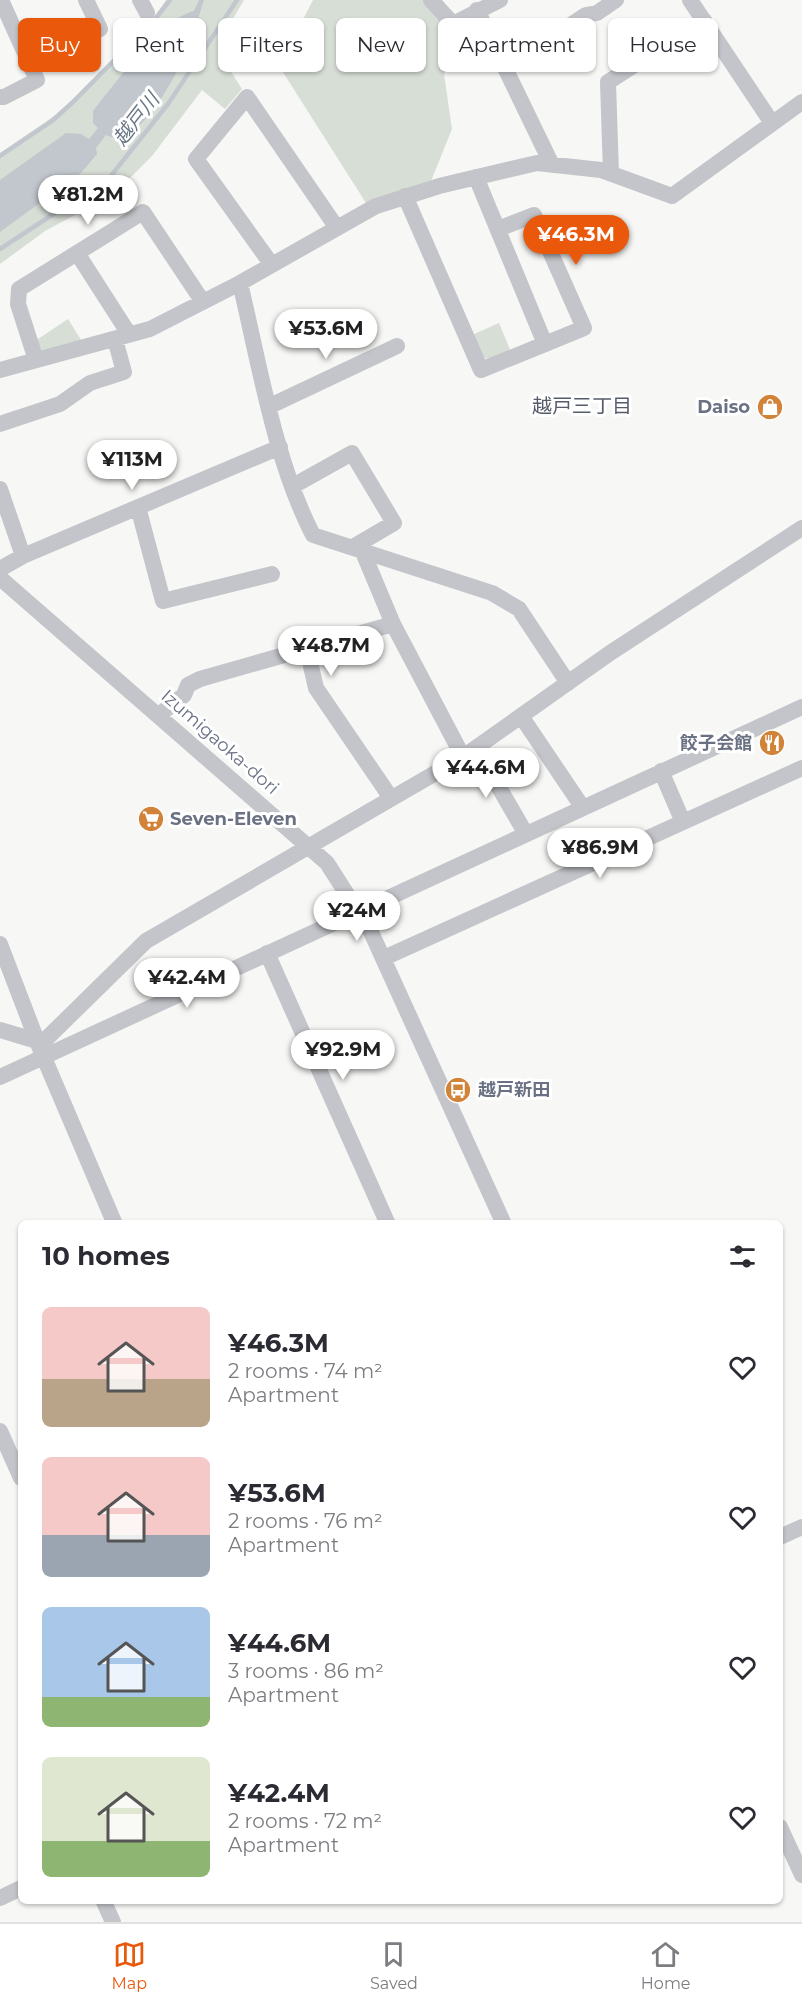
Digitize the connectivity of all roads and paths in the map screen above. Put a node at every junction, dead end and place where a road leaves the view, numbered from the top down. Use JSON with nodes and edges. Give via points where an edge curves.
{"nodes":[{"id":1,"x":1,"y":0,"type":"edge"},
{"id":2,"x":86,"y":0,"type":"edge"},
{"id":3,"x":431,"y":0,"type":"edge"},
{"id":4,"x":500,"y":0,"type":"edge"},
{"id":5,"x":616,"y":0,"type":"edge"},
{"id":6,"x":690,"y":0,"type":"edge"},
{"id":7,"x":477,"y":10,"type":"junction"},
{"id":8,"x":95,"y":18,"type":"edge"},
{"id":9,"x":582,"y":18,"type":"edge"},
{"id":10,"x":703,"y":18,"type":"edge"},
{"id":11,"x":718,"y":41,"type":"edge"},
{"id":12,"x":623,"y":72,"type":"edge"},
{"id":13,"x":0,"y":97,"type":"edge"},
{"id":14,"x":802,"y":102,"type":"edge"},
{"id":15,"x":772,"y":123,"type":"junction"},
{"id":16,"x":552,"y":165,"type":"junction"},
{"id":17,"x":611,"y":174,"type":"junction"},
{"id":18,"x":476,"y":177,"type":"junction"},
{"id":19,"x":405,"y":196,"type":"junction"},
{"id":20,"x":337,"y":228,"type":"junction"},
{"id":21,"x":498,"y":229,"type":"junction"},
{"id":22,"x":77,"y":253,"type":"junction"},
{"id":23,"x":272,"y":265,"type":"junction"},
{"id":24,"x":240,"y":283,"type":"junction"},
{"id":25,"x":203,"y":302,"type":"junction"},
{"id":26,"x":122,"y":337,"type":"junction"},
{"id":27,"x":545,"y":344,"type":"junction"},
{"id":28,"x":397,"y":346,"type":"dead end"},
{"id":29,"x":36,"y":360,"type":"junction"},
{"id":30,"x":0,"y":370,"type":"edge"},
{"id":31,"x":270,"y":406,"type":"junction"},
{"id":32,"x":0,"y":424,"type":"edge"},
{"id":33,"x":280,"y":447,"type":"junction"},
{"id":34,"x":293,"y":486,"type":"junction"},
{"id":35,"x":0,"y":489,"type":"edge"},
{"id":36,"x":138,"y":507,"type":"junction"},
{"id":37,"x":802,"y":528,"type":"edge"},
{"id":38,"x":358,"y":549,"type":"junction"},
{"id":39,"x":23,"y":556,"type":"junction"},
{"id":40,"x":0,"y":569,"type":"edge"},
{"id":41,"x":272,"y":574,"type":"dead end"},
{"id":42,"x":0,"y":578,"type":"edge"},
{"id":43,"x":393,"y":624,"type":"junction"},
{"id":44,"x":307,"y":649,"type":"junction"},
{"id":45,"x":568,"y":683,"type":"junction"},
{"id":46,"x":802,"y":706,"type":"edge"},
{"id":47,"x":159,"y":715,"type":"junction"},
{"id":48,"x":521,"y":716,"type":"junction"},
{"id":49,"x":470,"y":753,"type":"junction"},
{"id":50,"x":802,"y":768,"type":"edge"},
{"id":51,"x":661,"y":771,"type":"junction"},
{"id":52,"x":391,"y":798,"type":"junction"},
{"id":53,"x":582,"y":808,"type":"junction"},
{"id":54,"x":683,"y":822,"type":"junction"},
{"id":55,"x":526,"y":834,"type":"junction"},
{"id":56,"x":308,"y":845,"type":"junction"},
{"id":57,"x":359,"y":910,"type":"junction"},
{"id":58,"x":0,"y":944,"type":"edge"},
{"id":59,"x":267,"y":953,"type":"junction"},
{"id":60,"x":384,"y":958,"type":"junction"},
{"id":61,"x":0,"y":1030,"type":"edge"},
{"id":62,"x":40,"y":1048,"type":"junction"},
{"id":63,"x":0,"y":1077,"type":"edge"},
{"id":64,"x":113,"y":1220,"type":"edge"},
{"id":65,"x":386,"y":1220,"type":"edge"},
{"id":66,"x":503,"y":1220,"type":"edge"},
{"id":67,"x":0,"y":1431,"type":"edge"},
{"id":68,"x":14,"y":1468,"type":"edge"},
{"id":69,"x":802,"y":1527,"type":"edge"},
{"id":70,"x":783,"y":1536,"type":"edge"},
{"id":71,"x":783,"y":1834,"type":"edge"},
{"id":72,"x":802,"y":1875,"type":"edge"},
{"id":73,"x":18,"y":1889,"type":"edge"},
{"id":74,"x":0,"y":1898,"type":"edge"},
{"id":75,"x":105,"y":1904,"type":"edge"},
{"id":76,"x":113,"y":1922,"type":"edge"}],
"edges":[{"from":1,"to":13,"type":"street","via":[[37,80]]},
{"from":2,"to":8,"type":"street"},
{"from":3,"to":7,"type":"street","via":[[453,24]]},
{"from":4,"to":7,"type":"street"},
{"from":5,"to":9,"type":"street"},
{"from":6,"to":10,"type":"street"},
{"from":7,"to":16,"type":"street"},
{"from":11,"to":15,"type":"street"},
{"from":12,"to":17,"type":"street","via":[[608,82]]},
{"from":14,"to":15,"type":"street"},
{"from":15,"to":17,"type":"street","via":[[672,196]]},
{"from":16,"to":17,"type":"street"},
{"from":16,"to":18,"type":"street","via":[[537,163]]},
{"from":18,"to":19,"type":"street"},
{"from":18,"to":21,"type":"street"},
{"from":19,"to":20,"type":"street","via":[[376,206]]},
{"from":19,"to":27,"type":"street","via":[[481,370]]},
{"from":20,"to":23,"type":"street"},
{"from":20,"to":23,"type":"street","via":[[247,97],[196,159]]},
{"from":21,"to":27,"type":"street"},
{"from":21,"to":27,"type":"street","via":[[534,215],[584,328]]},
{"from":22,"to":25,"type":"street","via":[[143,212]]},
{"from":22,"to":26,"type":"street"},
{"from":22,"to":29,"type":"street","via":[[19,289],[18,304]]},
{"from":23,"to":24,"type":"street"},
{"from":24,"to":25,"type":"street"},
{"from":24,"to":31,"type":"street"},
{"from":25,"to":26,"type":"street","via":[[150,329]]},
{"from":26,"to":29,"type":"street"},
{"from":26,"to":32,"type":"street","via":[[124,372],[90,383],[60,404]]},
{"from":28,"to":31,"type":"street"},
{"from":29,"to":30,"type":"street"},
{"from":31,"to":33,"type":"street"},
{"from":33,"to":34,"type":"street"},
{"from":33,"to":36,"type":"street"},
{"from":34,"to":38,"type":"street","via":[[313,534]]},
{"from":34,"to":38,"type":"street","via":[[352,453],[394,523]]},
{"from":35,"to":39,"type":"street"},
{"from":36,"to":39,"type":"street"},
{"from":36,"to":41,"type":"street","via":[[163,601]]},
{"from":37,"to":45,"type":"street"},
{"from":38,"to":43,"type":"street"},
{"from":38,"to":45,"type":"street","via":[[492,593],[519,609]]},
{"from":39,"to":40,"type":"street"},
{"from":42,"to":47,"type":"street","name":"Izumigaoka-dori"},
{"from":43,"to":44,"type":"street"},
{"from":43,"to":49,"type":"street"},
{"from":44,"to":47,"type":"street","via":[[200,679],[188,685],[184,695]]},
{"from":44,"to":52,"type":"street","via":[[316,688]]},
{"from":45,"to":48,"type":"street"},
{"from":46,"to":51,"type":"street"},
{"from":47,"to":56,"type":"street","name":"Izumigaoka-dori"},
{"from":48,"to":49,"type":"street"},
{"from":48,"to":53,"type":"street"},
{"from":49,"to":52,"type":"street"},
{"from":49,"to":55,"type":"street"},
{"from":50,"to":54,"type":"street"},
{"from":51,"to":53,"type":"street"},
{"from":51,"to":54,"type":"street"},
{"from":52,"to":56,"type":"street"},
{"from":53,"to":55,"type":"street"},
{"from":54,"to":60,"type":"street"},
{"from":55,"to":57,"type":"street"},
{"from":56,"to":57,"type":"street","name":"Izumigaoka-dori","via":[[327,863]]},
{"from":56,"to":62,"type":"street","via":[[146,941]]},
{"from":57,"to":59,"type":"street"},
{"from":57,"to":60,"type":"street","name":"Izumigaoka-dori"},
{"from":58,"to":62,"type":"street"},
{"from":59,"to":62,"type":"street"},
{"from":59,"to":65,"type":"street"},
{"from":60,"to":66,"type":"street","name":"Izumigaoka-dori"},
{"from":61,"to":62,"type":"street"},
{"from":62,"to":63,"type":"street"},
{"from":62,"to":64,"type":"street"},
{"from":67,"to":68,"type":"street"},
{"from":69,"to":70,"type":"street"},
{"from":71,"to":72,"type":"street"},
{"from":73,"to":74,"type":"street"},
{"from":75,"to":76,"type":"street"}]}
